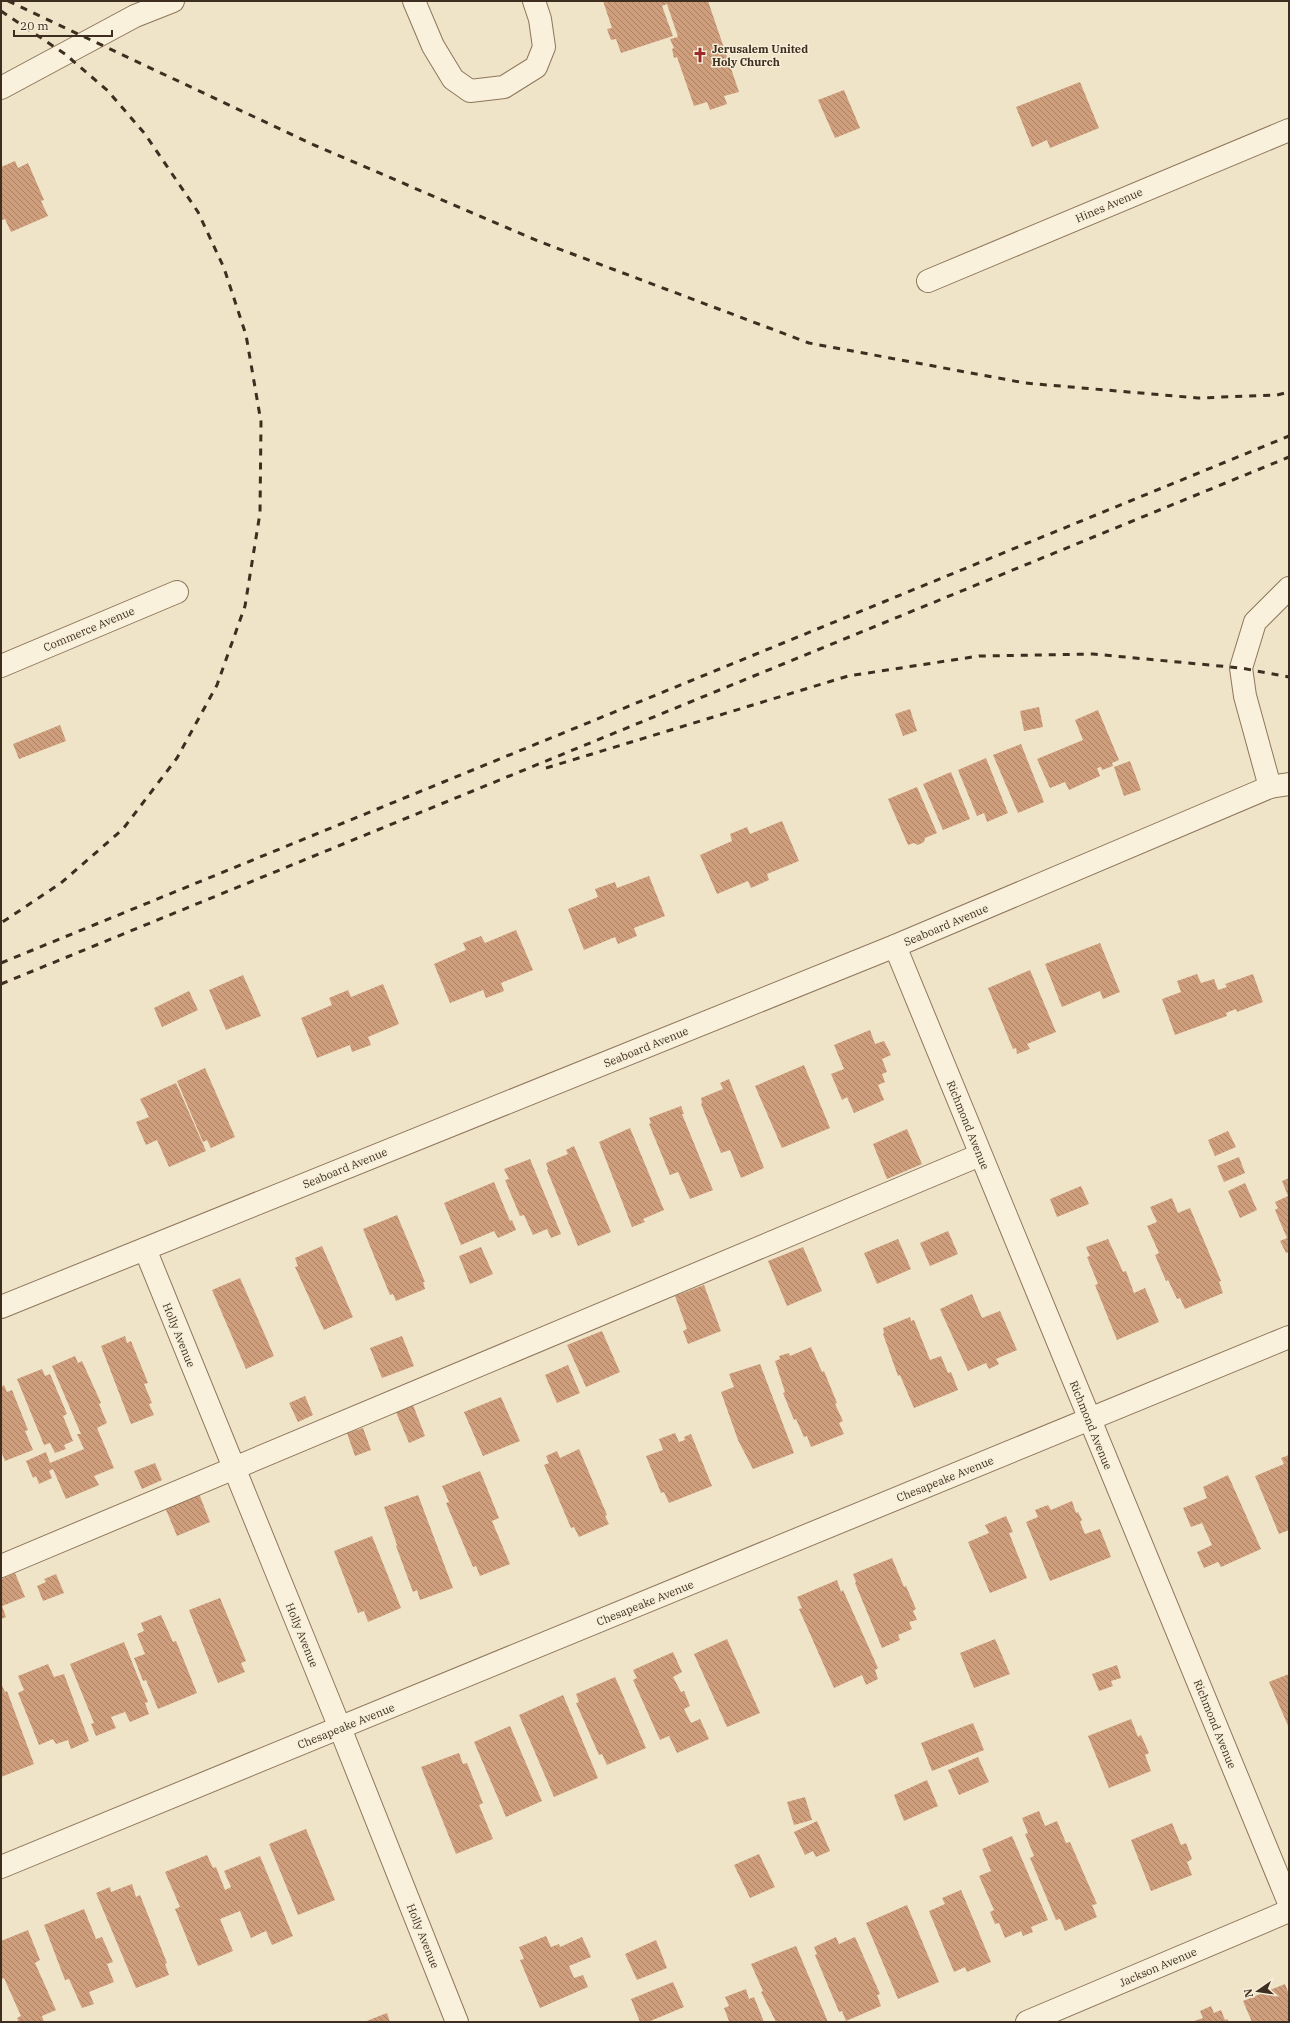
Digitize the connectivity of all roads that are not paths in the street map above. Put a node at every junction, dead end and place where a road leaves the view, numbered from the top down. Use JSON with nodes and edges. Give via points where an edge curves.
{"nodes":[{"id":1,"x":173,"y":1,"type":"edge"},
{"id":2,"x":414,"y":1,"type":"edge"},
{"id":3,"x":534,"y":1,"type":"edge"},
{"id":4,"x":1,"y":88,"type":"edge"},
{"id":5,"x":1289,"y":130,"type":"edge"},
{"id":6,"x":928,"y":281,"type":"dead end"},
{"id":7,"x":1289,"y":588,"type":"edge"},
{"id":8,"x":177,"y":592,"type":"dead end"},
{"id":9,"x":1,"y":666,"type":"edge"},
{"id":10,"x":1280,"y":786,"type":"edge"},
{"id":11,"x":895,"y":946,"type":"junction"},
{"id":12,"x":980,"y":1155,"type":"junction"},
{"id":13,"x":145,"y":1249,"type":"junction"},
{"id":14,"x":1,"y":1307,"type":"edge"},
{"id":15,"x":1289,"y":1337,"type":"edge"},
{"id":16,"x":1089,"y":1420,"type":"junction"},
{"id":17,"x":233,"y":1469,"type":"junction"},
{"id":18,"x":1,"y":1566,"type":"edge"},
{"id":19,"x":340,"y":1728,"type":"junction"},
{"id":20,"x":1,"y":1867,"type":"edge"},
{"id":21,"x":1289,"y":1903,"type":"edge"},
{"id":22,"x":1289,"y":1911,"type":"edge"},
{"id":23,"x":457,"y":2022,"type":"edge"},
{"id":24,"x":1027,"y":2022,"type":"edge"}],
"edges":[{"from":1,"to":4,"type":"street","via":[[135,16]]},
{"from":2,"to":3,"type":"street","via":[[433,46],[453,79],[470,91],[504,86],[536,67],[544,47],[540,19]]},
{"from":5,"to":6,"type":"street","name":"Hines Avenue"},
{"from":7,"to":10,"type":"street","via":[[1255,622],[1241,668],[1245,696]]},
{"from":8,"to":9,"type":"street","name":"Commerce Avenue"},
{"from":10,"to":11,"type":"street","name":"Seaboard Avenue"},
{"from":11,"to":12,"type":"street","name":"Richmond Avenue"},
{"from":11,"to":13,"type":"street","name":"Seaboard Avenue"},
{"from":12,"to":16,"type":"street","name":"Richmond Avenue"},
{"from":12,"to":17,"type":"street"},
{"from":13,"to":14,"type":"street","name":"Seaboard Avenue"},
{"from":13,"to":17,"type":"street","name":"Holly Avenue"},
{"from":15,"to":16,"type":"street","name":"Chesapeake Avenue"},
{"from":16,"to":19,"type":"street","name":"Chesapeake Avenue"},
{"from":16,"to":21,"type":"street","name":"Richmond Avenue"},
{"from":17,"to":18,"type":"street"},
{"from":17,"to":19,"type":"street","name":"Holly Avenue"},
{"from":19,"to":20,"type":"street","name":"Chesapeake Avenue"},
{"from":19,"to":23,"type":"street","name":"Holly Avenue"},
{"from":22,"to":24,"type":"street","name":"Jackson Avenue"}]}
